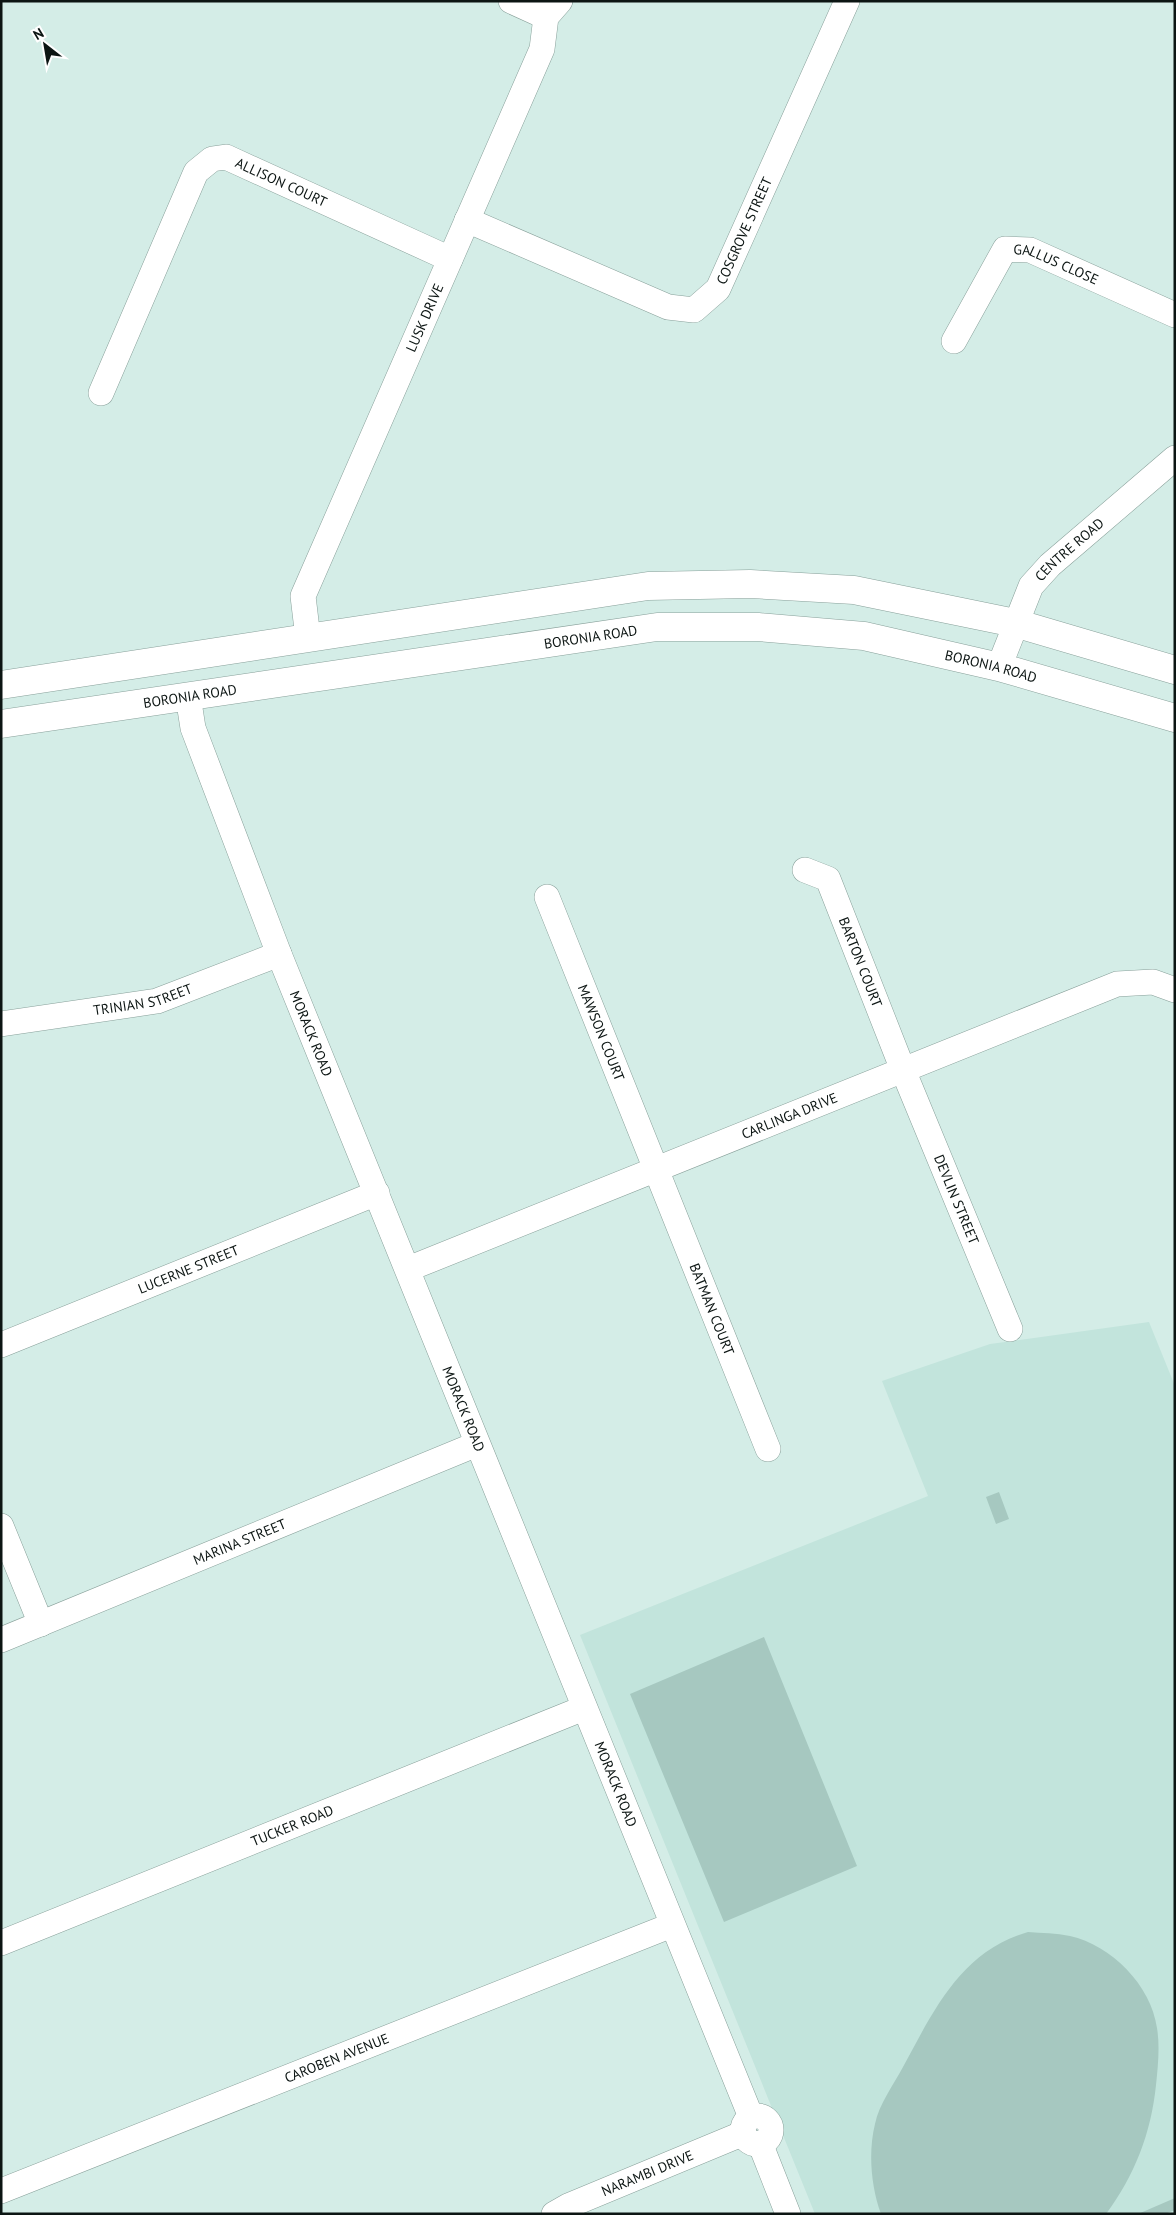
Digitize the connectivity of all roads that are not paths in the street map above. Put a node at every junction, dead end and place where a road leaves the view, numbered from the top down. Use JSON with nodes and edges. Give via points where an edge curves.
{"nodes":[{"id":1,"x":511,"y":1,"type":"edge"},
{"id":2,"x":846,"y":1,"type":"edge"},
{"id":3,"x":553,"y":9,"type":"edge"},
{"id":4,"x":467,"y":220,"type":"junction"},
{"id":5,"x":450,"y":259,"type":"junction"},
{"id":6,"x":1175,"y":315,"type":"edge"},
{"id":7,"x":954,"y":341,"type":"dead end"},
{"id":8,"x":101,"y":393,"type":"dead end"},
{"id":9,"x":1175,"y":458,"type":"edge"},
{"id":10,"x":1015,"y":623,"type":"junction"},
{"id":11,"x":308,"y":638,"type":"junction"},
{"id":12,"x":184,"y":656,"type":"junction"},
{"id":13,"x":999,"y":668,"type":"junction"},
{"id":14,"x":1175,"y":670,"type":"edge"},
{"id":15,"x":315,"y":678,"type":"junction"},
{"id":16,"x":1,"y":685,"type":"edge"},
{"id":17,"x":188,"y":696,"type":"junction"},
{"id":18,"x":1175,"y":718,"type":"edge"},
{"id":19,"x":1,"y":724,"type":"edge"},
{"id":20,"x":804,"y":870,"type":"dead end"},
{"id":21,"x":547,"y":897,"type":"dead end"},
{"id":22,"x":278,"y":954,"type":"junction"},
{"id":23,"x":1175,"y":990,"type":"edge"},
{"id":24,"x":1,"y":1024,"type":"edge"},
{"id":25,"x":903,"y":1070,"type":"junction"},
{"id":26,"x":654,"y":1169,"type":"junction"},
{"id":27,"x":377,"y":1193,"type":"junction"},
{"id":28,"x":408,"y":1269,"type":"junction"},
{"id":29,"x":1010,"y":1329,"type":"dead end"},
{"id":30,"x":1,"y":1345,"type":"edge"},
{"id":31,"x":477,"y":1444,"type":"junction"},
{"id":32,"x":768,"y":1449,"type":"dead end"},
{"id":33,"x":1,"y":1526,"type":"edge"},
{"id":34,"x":41,"y":1624,"type":"junction"},
{"id":35,"x":1,"y":1640,"type":"edge"},
{"id":36,"x":584,"y":1708,"type":"junction"},
{"id":37,"x":672,"y":1925,"type":"junction"},
{"id":38,"x":1,"y":1944,"type":"edge"},
{"id":39,"x":752,"y":2131,"type":"junction"},
{"id":40,"x":1,"y":2191,"type":"edge"},
{"id":41,"x":554,"y":2214,"type":"edge"},
{"id":42,"x":788,"y":2214,"type":"edge"}],
"edges":[{"from":1,"to":3,"type":"street"},
{"from":2,"to":4,"type":"street","name":"COSGROVE STREET","via":[[718,289],[694,310],[668,308]]},
{"from":3,"to":4,"type":"street","name":"LUSK DRIVE","via":[[542,49]]},
{"from":4,"to":5,"type":"street","name":"LUSK DRIVE"},
{"from":5,"to":8,"type":"street","name":"ALLISON COURT","via":[[226,157],[212,159],[196,172]]},
{"from":5,"to":11,"type":"street","name":"LUSK DRIVE","via":[[303,596]]},
{"from":6,"to":7,"type":"street","name":"GALLUS CLOSE","via":[[1030,250],[1005,249]]},
{"from":9,"to":10,"type":"street","name":"CENTRE ROAD","via":[[1050,565],[1031,586]]},
{"from":10,"to":11,"type":"main road","via":[[854,590],[750,584],[648,586]]},
{"from":10,"to":13,"type":"street","name":"CENTRE ROAD"},
{"from":10,"to":14,"type":"main road"},
{"from":11,"to":12,"type":"main road"},
{"from":11,"to":15,"type":"main road"},
{"from":12,"to":16,"type":"main road"},
{"from":12,"to":17,"type":"main road"},
{"from":13,"to":15,"type":"main road","name":"BORONIA ROAD","via":[[864,636],[758,627],[657,627]]},
{"from":13,"to":18,"type":"main road","name":"BORONIA ROAD"},
{"from":15,"to":17,"type":"main road","name":"BORONIA ROAD"},
{"from":17,"to":19,"type":"main road","name":"BORONIA ROAD"},
{"from":17,"to":22,"type":"street","name":"MORACK ROAD","via":[[193,728]]},
{"from":20,"to":25,"type":"street","name":"BARTON COURT","via":[[828,879]]},
{"from":21,"to":26,"type":"street","name":"MAWSON COURT"},
{"from":22,"to":24,"type":"street","name":"TRINIAN STREET","via":[[157,1001]]},
{"from":22,"to":27,"type":"street","name":"MORACK ROAD"},
{"from":23,"to":25,"type":"street","name":"CARLINGA DRIVE","via":[[1153,982],[1117,984]]},
{"from":25,"to":26,"type":"street","name":"CARLINGA DRIVE"},
{"from":25,"to":29,"type":"street","name":"DEVLIN STREET"},
{"from":26,"to":28,"type":"street","name":"CARLINGA DRIVE"},
{"from":26,"to":32,"type":"street","name":"BATMAN COURT"},
{"from":27,"to":28,"type":"street","name":"MORACK ROAD"},
{"from":27,"to":30,"type":"street","name":"LUCERNE STREET"},
{"from":28,"to":31,"type":"street","name":"MORACK ROAD"},
{"from":31,"to":34,"type":"street","name":"MARINA STREET"},
{"from":31,"to":36,"type":"street","name":"MORACK ROAD"},
{"from":33,"to":34,"type":"street"},
{"from":34,"to":35,"type":"street","name":"MARINA STREET"},
{"from":36,"to":37,"type":"street","name":"MORACK ROAD"},
{"from":36,"to":38,"type":"street","name":"TUCKER ROAD"},
{"from":37,"to":39,"type":"street","name":"MORACK ROAD"},
{"from":37,"to":40,"type":"street","name":"CAROBEN AVENUE"},
{"from":39,"to":41,"type":"street","name":"NARAMBI DRIVE"},
{"from":39,"to":42,"type":"street","name":"MORACK ROAD"}]}
